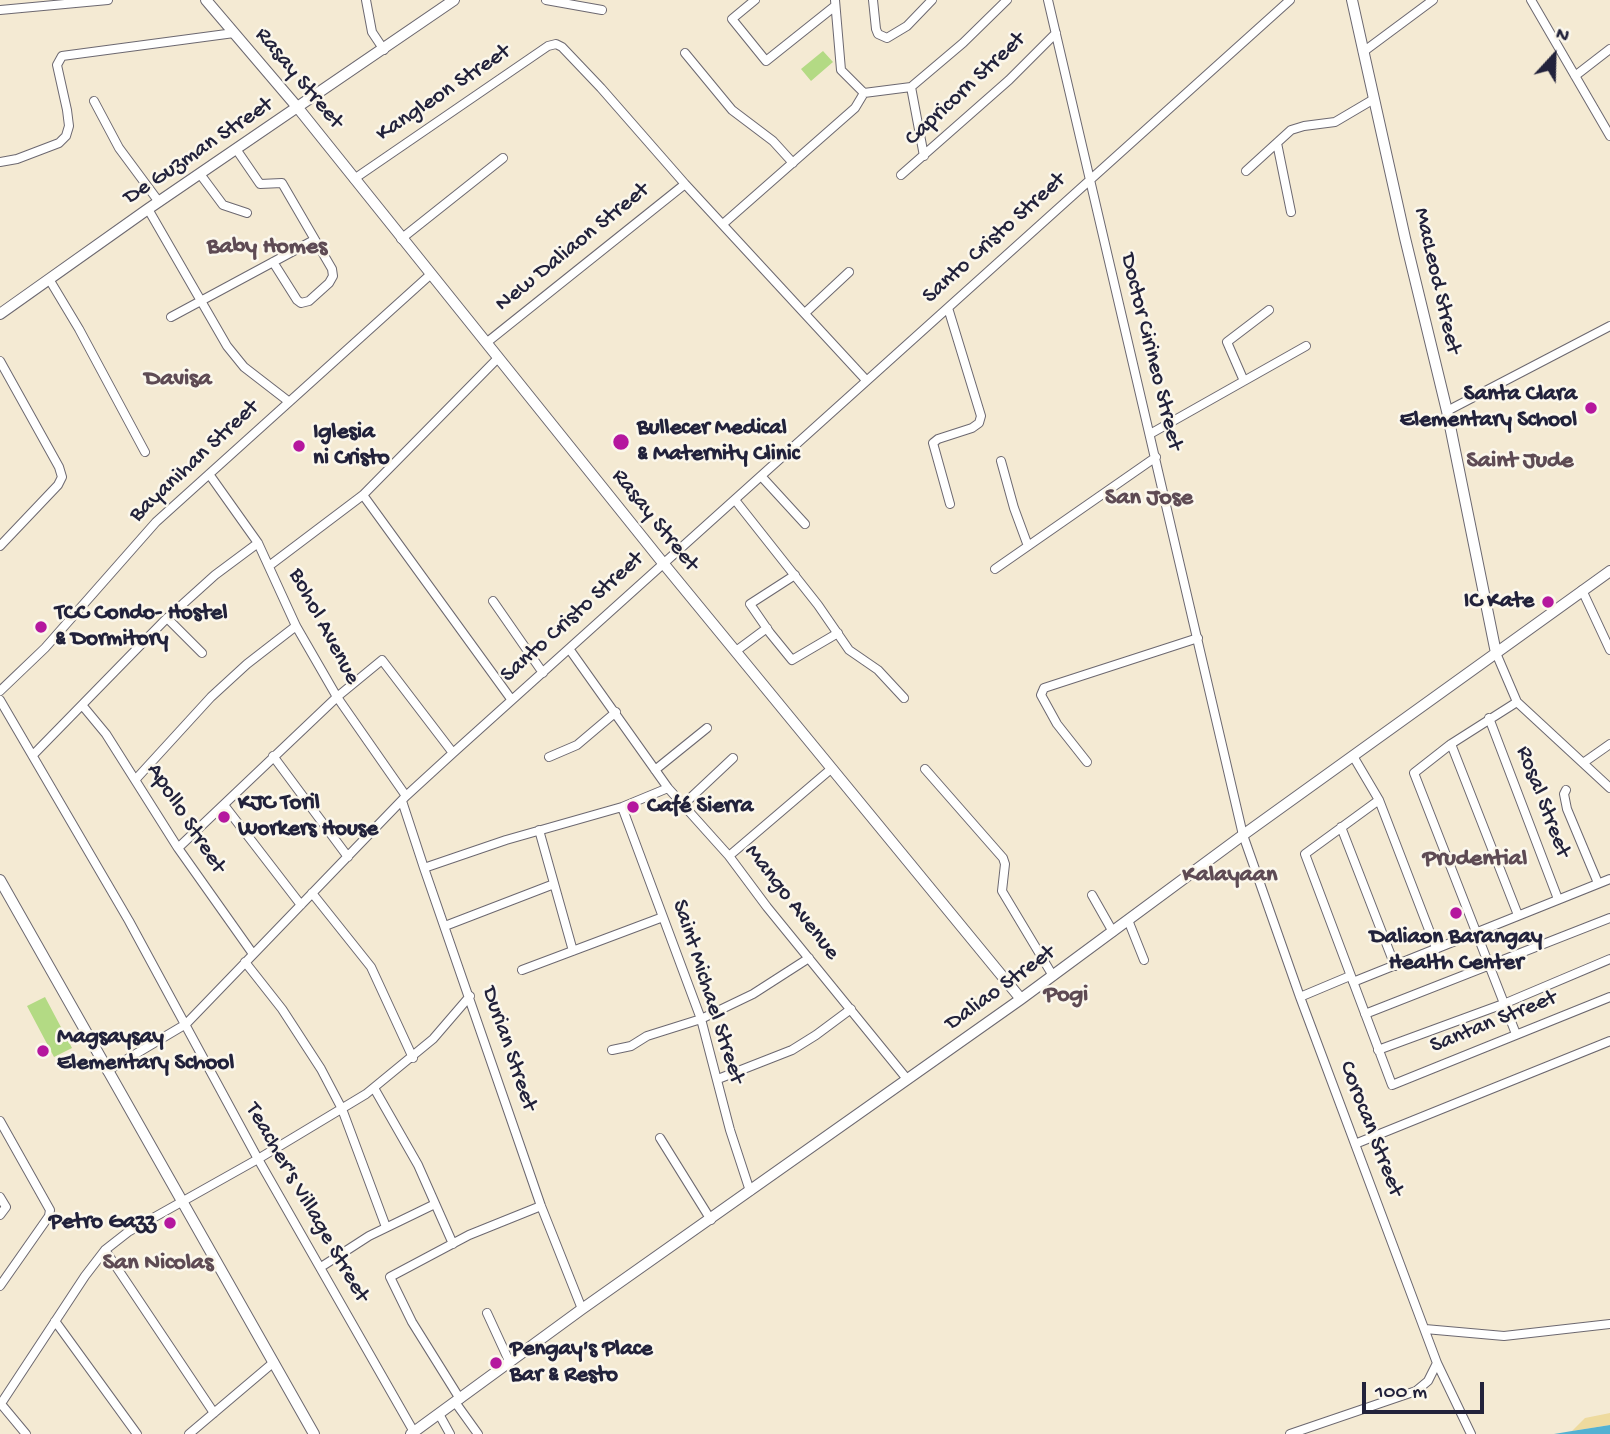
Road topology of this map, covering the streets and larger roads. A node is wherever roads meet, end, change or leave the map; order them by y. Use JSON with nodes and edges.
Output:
{"nodes":[{"id":1,"x":108,"y":0,"type":"edge"},
{"id":2,"x":206,"y":0,"type":"edge"},
{"id":3,"x":366,"y":0,"type":"edge"},
{"id":4,"x":454,"y":0,"type":"edge"},
{"id":5,"x":546,"y":0,"type":"edge"},
{"id":6,"x":755,"y":0,"type":"edge"},
{"id":7,"x":873,"y":0,"type":"edge"},
{"id":8,"x":932,"y":0,"type":"edge"},
{"id":9,"x":1007,"y":0,"type":"edge"},
{"id":10,"x":1048,"y":0,"type":"edge"},
{"id":11,"x":1290,"y":0,"type":"edge"},
{"id":12,"x":1352,"y":0,"type":"edge"},
{"id":13,"x":1433,"y":0,"type":"edge"},
{"id":14,"x":1531,"y":0,"type":"edge"},
{"id":15,"x":835,"y":3,"type":"edge"},
{"id":16,"x":0,"y":10,"type":"edge"},
{"id":17,"x":602,"y":10,"type":"dead end"},
{"id":18,"x":234,"y":33,"type":"junction"},
{"id":19,"x":1056,"y":33,"type":"junction"},
{"id":20,"x":1610,"y":49,"type":"edge"},
{"id":21,"x":384,"y":50,"type":"junction"},
{"id":22,"x":1363,"y":52,"type":"junction"},
{"id":23,"x":685,"y":53,"type":"dead end"},
{"id":24,"x":1575,"y":76,"type":"junction"},
{"id":25,"x":911,"y":87,"type":"junction"},
{"id":26,"x":864,"y":93,"type":"junction"},
{"id":27,"x":1374,"y":99,"type":"junction"},
{"id":28,"x":94,"y":101,"type":"dead end"},
{"id":29,"x":298,"y":108,"type":"junction"},
{"id":30,"x":1610,"y":136,"type":"edge"},
{"id":31,"x":1278,"y":143,"type":"junction"},
{"id":32,"x":236,"y":149,"type":"junction"},
{"id":33,"x":924,"y":156,"type":"junction"},
{"id":34,"x":503,"y":158,"type":"dead end"},
{"id":35,"x":0,"y":162,"type":"edge"},
{"id":36,"x":793,"y":163,"type":"junction"},
{"id":37,"x":1247,"y":171,"type":"dead end"},
{"id":38,"x":200,"y":174,"type":"junction"},
{"id":39,"x":901,"y":175,"type":"dead end"},
{"id":40,"x":354,"y":179,"type":"junction"},
{"id":41,"x":1089,"y":181,"type":"junction"},
{"id":42,"x":685,"y":184,"type":"junction"},
{"id":43,"x":159,"y":202,"type":"junction"},
{"id":44,"x":148,"y":209,"type":"junction"},
{"id":45,"x":1291,"y":212,"type":"dead end"},
{"id":46,"x":247,"y":213,"type":"dead end"},
{"id":47,"x":723,"y":224,"type":"junction"},
{"id":48,"x":401,"y":239,"type":"junction"},
{"id":49,"x":314,"y":240,"type":"junction"},
{"id":50,"x":273,"y":262,"type":"junction"},
{"id":51,"x":849,"y":272,"type":"dead end"},
{"id":52,"x":431,"y":274,"type":"junction"},
{"id":53,"x":49,"y":279,"type":"junction"},
{"id":54,"x":201,"y":300,"type":"junction"},
{"id":55,"x":948,"y":308,"type":"junction"},
{"id":56,"x":1269,"y":310,"type":"dead end"},
{"id":57,"x":805,"y":313,"type":"junction"},
{"id":58,"x":0,"y":314,"type":"edge"},
{"id":59,"x":171,"y":317,"type":"dead end"},
{"id":60,"x":1610,"y":326,"type":"edge"},
{"id":61,"x":486,"y":343,"type":"junction"},
{"id":62,"x":1306,"y":346,"type":"dead end"},
{"id":63,"x":498,"y":358,"type":"junction"},
{"id":64,"x":0,"y":360,"type":"edge"},
{"id":65,"x":866,"y":380,"type":"junction"},
{"id":66,"x":1244,"y":381,"type":"junction"},
{"id":67,"x":288,"y":401,"type":"junction"},
{"id":68,"x":1447,"y":411,"type":"junction"},
{"id":69,"x":1150,"y":434,"type":"junction"},
{"id":70,"x":145,"y":452,"type":"dead end"},
{"id":71,"x":1156,"y":457,"type":"junction"},
{"id":72,"x":1001,"y":461,"type":"dead end"},
{"id":73,"x":209,"y":474,"type":"junction"},
{"id":74,"x":761,"y":476,"type":"junction"},
{"id":75,"x":363,"y":495,"type":"junction"},
{"id":76,"x":735,"y":500,"type":"junction"},
{"id":77,"x":950,"y":504,"type":"dead end"},
{"id":78,"x":805,"y":524,"type":"dead end"},
{"id":79,"x":258,"y":543,"type":"junction"},
{"id":80,"x":0,"y":546,"type":"edge"},
{"id":81,"x":1028,"y":546,"type":"junction"},
{"id":82,"x":663,"y":563,"type":"junction"},
{"id":83,"x":269,"y":566,"type":"junction"},
{"id":84,"x":995,"y":569,"type":"dead end"},
{"id":85,"x":1610,"y":571,"type":"edge"},
{"id":86,"x":795,"y":575,"type":"junction"},
{"id":87,"x":1582,"y":590,"type":"junction"},
{"id":88,"x":493,"y":601,"type":"dead end"},
{"id":89,"x":167,"y":618,"type":"junction"},
{"id":90,"x":296,"y":625,"type":"junction"},
{"id":91,"x":767,"y":628,"type":"junction"},
{"id":92,"x":838,"y":633,"type":"junction"},
{"id":93,"x":1198,"y":638,"type":"junction"},
{"id":94,"x":570,"y":650,"type":"junction"},
{"id":95,"x":1610,"y":650,"type":"edge"},
{"id":96,"x":736,"y":651,"type":"junction"},
{"id":97,"x":202,"y":653,"type":"dead end"},
{"id":98,"x":1496,"y":653,"type":"junction"},
{"id":99,"x":543,"y":673,"type":"junction"},
{"id":100,"x":0,"y":691,"type":"edge"},
{"id":101,"x":337,"y":697,"type":"junction"},
{"id":102,"x":904,"y":698,"type":"dead end"},
{"id":103,"x":511,"y":699,"type":"junction"},
{"id":104,"x":0,"y":700,"type":"edge"},
{"id":105,"x":1517,"y":702,"type":"junction"},
{"id":106,"x":82,"y":705,"type":"junction"},
{"id":107,"x":615,"y":712,"type":"junction"},
{"id":108,"x":1489,"y":719,"type":"junction"},
{"id":109,"x":707,"y":728,"type":"dead end"},
{"id":110,"x":1451,"y":744,"type":"junction"},
{"id":111,"x":1610,"y":744,"type":"edge"},
{"id":112,"x":453,"y":753,"type":"junction"},
{"id":113,"x":33,"y":755,"type":"junction"},
{"id":114,"x":273,"y":756,"type":"junction"},
{"id":115,"x":1353,"y":756,"type":"junction"},
{"id":116,"x":549,"y":757,"type":"dead end"},
{"id":117,"x":733,"y":758,"type":"dead end"},
{"id":118,"x":1087,"y":762,"type":"dead end"},
{"id":119,"x":1583,"y":763,"type":"junction"},
{"id":120,"x":831,"y":769,"type":"junction"},
{"id":121,"x":925,"y":769,"type":"dead end"},
{"id":122,"x":655,"y":770,"type":"junction"},
{"id":123,"x":136,"y":779,"type":"junction"},
{"id":124,"x":668,"y":788,"type":"junction"},
{"id":125,"x":1610,"y":788,"type":"edge"},
{"id":126,"x":1566,"y":790,"type":"dead end"},
{"id":127,"x":404,"y":799,"type":"junction"},
{"id":128,"x":1379,"y":800,"type":"junction"},
{"id":129,"x":684,"y":804,"type":"junction"},
{"id":130,"x":225,"y":805,"type":"junction"},
{"id":131,"x":622,"y":807,"type":"junction"},
{"id":132,"x":1341,"y":827,"type":"junction"},
{"id":133,"x":539,"y":830,"type":"junction"},
{"id":134,"x":1243,"y":835,"type":"junction"},
{"id":135,"x":178,"y":848,"type":"junction"},
{"id":136,"x":729,"y":856,"type":"junction"},
{"id":137,"x":348,"y":857,"type":"junction"},
{"id":138,"x":424,"y":868,"type":"junction"},
{"id":139,"x":1610,"y":878,"type":"edge"},
{"id":140,"x":1598,"y":883,"type":"junction"},
{"id":141,"x":554,"y":884,"type":"junction"},
{"id":142,"x":1,"y":885,"type":"edge"},
{"id":143,"x":312,"y":893,"type":"junction"},
{"id":144,"x":1092,"y":895,"type":"dead end"},
{"id":145,"x":1558,"y":899,"type":"junction"},
{"id":146,"x":301,"y":905,"type":"junction"},
{"id":147,"x":1518,"y":915,"type":"junction"},
{"id":148,"x":663,"y":917,"type":"junction"},
{"id":149,"x":1610,"y":918,"type":"edge"},
{"id":150,"x":1128,"y":920,"type":"junction"},
{"id":151,"x":444,"y":926,"type":"junction"},
{"id":152,"x":1113,"y":932,"type":"junction"},
{"id":153,"x":1476,"y":932,"type":"junction"},
{"id":154,"x":1436,"y":948,"type":"junction"},
{"id":155,"x":573,"y":951,"type":"junction"},
{"id":156,"x":253,"y":954,"type":"junction"},
{"id":157,"x":809,"y":958,"type":"junction"},
{"id":158,"x":1610,"y":959,"type":"edge"},
{"id":159,"x":1144,"y":960,"type":"dead end"},
{"id":160,"x":245,"y":962,"type":"junction"},
{"id":161,"x":1490,"y":965,"type":"junction"},
{"id":162,"x":1395,"y":966,"type":"junction"},
{"id":163,"x":522,"y":970,"type":"dead end"},
{"id":164,"x":1053,"y":976,"type":"junction"},
{"id":165,"x":1351,"y":979,"type":"junction"},
{"id":166,"x":470,"y":996,"type":"junction"},
{"id":167,"x":1300,"y":997,"type":"junction"},
{"id":168,"x":1610,"y":998,"type":"edge"},
{"id":169,"x":1021,"y":999,"type":"junction"},
{"id":170,"x":1506,"y":1003,"type":"junction"},
{"id":171,"x":851,"y":1009,"type":"junction"},
{"id":172,"x":1365,"y":1014,"type":"junction"},
{"id":173,"x":701,"y":1019,"type":"junction"},
{"id":174,"x":186,"y":1024,"type":"junction"},
{"id":175,"x":1516,"y":1034,"type":"junction"},
{"id":176,"x":1610,"y":1041,"type":"edge"},
{"id":177,"x":611,"y":1050,"type":"dead end"},
{"id":178,"x":1378,"y":1050,"type":"junction"},
{"id":179,"x":413,"y":1058,"type":"junction"},
{"id":180,"x":107,"y":1071,"type":"junction"},
{"id":181,"x":718,"y":1079,"type":"junction"},
{"id":182,"x":907,"y":1079,"type":"junction"},
{"id":183,"x":374,"y":1088,"type":"junction"},
{"id":184,"x":342,"y":1109,"type":"junction"},
{"id":185,"x":2,"y":1126,"type":"edge"},
{"id":186,"x":660,"y":1138,"type":"dead end"},
{"id":187,"x":1355,"y":1144,"type":"junction"},
{"id":188,"x":258,"y":1159,"type":"junction"},
{"id":189,"x":750,"y":1191,"type":"junction"},
{"id":190,"x":0,"y":1197,"type":"edge"},
{"id":191,"x":180,"y":1202,"type":"junction"},
{"id":192,"x":435,"y":1204,"type":"junction"},
{"id":193,"x":541,"y":1206,"type":"junction"},
{"id":194,"x":0,"y":1215,"type":"edge"},
{"id":195,"x":711,"y":1220,"type":"junction"},
{"id":196,"x":386,"y":1227,"type":"junction"},
{"id":197,"x":453,"y":1244,"type":"junction"},
{"id":198,"x":105,"y":1250,"type":"junction"},
{"id":199,"x":321,"y":1267,"type":"junction"},
{"id":200,"x":0,"y":1286,"type":"edge"},
{"id":201,"x":582,"y":1309,"type":"junction"},
{"id":202,"x":488,"y":1312,"type":"dead end"},
{"id":203,"x":55,"y":1321,"type":"junction"},
{"id":204,"x":1610,"y":1324,"type":"edge"},
{"id":205,"x":1426,"y":1329,"type":"junction"},
{"id":206,"x":274,"y":1362,"type":"junction"},
{"id":207,"x":510,"y":1363,"type":"junction"},
{"id":208,"x":1437,"y":1363,"type":"junction"},
{"id":209,"x":458,"y":1401,"type":"junction"},
{"id":210,"x":1,"y":1404,"type":"edge"},
{"id":211,"x":214,"y":1413,"type":"junction"},
{"id":212,"x":439,"y":1414,"type":"junction"},
{"id":213,"x":412,"y":1433,"type":"edge"},
{"id":214,"x":26,"y":1434,"type":"edge"},
{"id":215,"x":137,"y":1434,"type":"edge"},
{"id":216,"x":189,"y":1434,"type":"edge"},
{"id":217,"x":314,"y":1434,"type":"edge"},
{"id":218,"x":450,"y":1434,"type":"edge"},
{"id":219,"x":478,"y":1434,"type":"edge"},
{"id":220,"x":1290,"y":1434,"type":"edge"},
{"id":221,"x":1471,"y":1434,"type":"edge"}],
"edges":[{"from":1,"to":16,"type":"street"},
{"from":2,"to":18,"type":"street","name":"Rasay Street"},
{"from":3,"to":21,"type":"street"},
{"from":4,"to":21,"type":"street","name":"De Guzman Street"},
{"from":5,"to":17,"type":"street"},
{"from":6,"to":15,"type":"street"},
{"from":7,"to":8,"type":"street"},
{"from":9,"to":25,"type":"street"},
{"from":10,"to":19,"type":"street","name":"Doctor Cirineo Street"},
{"from":11,"to":41,"type":"street","name":"Santo Cristo Street"},
{"from":12,"to":22,"type":"street","name":"MacLeod Street"},
{"from":13,"to":22,"type":"street"},
{"from":14,"to":24,"type":"street"},
{"from":15,"to":26,"type":"street"},
{"from":18,"to":29,"type":"street","name":"Rasay Street"},
{"from":18,"to":35,"type":"street"},
{"from":19,"to":33,"type":"street","name":"Capricorn Street"},
{"from":19,"to":41,"type":"street","name":"Doctor Cirineo Street"},
{"from":20,"to":24,"type":"street"},
{"from":21,"to":29,"type":"street","name":"De Guzman Street"},
{"from":22,"to":27,"type":"street","name":"MacLeod Street"},
{"from":23,"to":36,"type":"street"},
{"from":24,"to":30,"type":"street"},
{"from":25,"to":26,"type":"street"},
{"from":25,"to":33,"type":"street"},
{"from":26,"to":36,"type":"street"},
{"from":27,"to":31,"type":"street"},
{"from":27,"to":68,"type":"street","name":"MacLeod Street"},
{"from":28,"to":43,"type":"street"},
{"from":29,"to":32,"type":"street","name":"De Guzman Street"},
{"from":29,"to":40,"type":"street","name":"Rasay Street"},
{"from":31,"to":37,"type":"street"},
{"from":31,"to":45,"type":"street"},
{"from":32,"to":38,"type":"street","name":"De Guzman Street"},
{"from":32,"to":49,"type":"street"},
{"from":33,"to":39,"type":"street","name":"Capricorn Street"},
{"from":34,"to":48,"type":"street"},
{"from":36,"to":47,"type":"street"},
{"from":38,"to":43,"type":"street","name":"De Guzman Street"},
{"from":38,"to":46,"type":"street"},
{"from":40,"to":42,"type":"street","name":"Kangleon Street"},
{"from":40,"to":48,"type":"street","name":"Rasay Street"},
{"from":41,"to":55,"type":"street","name":"Santo Cristo Street"},
{"from":41,"to":69,"type":"street","name":"Doctor Cirineo Street"},
{"from":42,"to":47,"type":"street"},
{"from":42,"to":61,"type":"street","name":"New Daliaon Street"},
{"from":43,"to":44,"type":"street","name":"De Guzman Street"},
{"from":44,"to":53,"type":"street","name":"De Guzman Street"},
{"from":44,"to":54,"type":"street"},
{"from":47,"to":57,"type":"street"},
{"from":48,"to":52,"type":"street","name":"Rasay Street"},
{"from":49,"to":50,"type":"street"},
{"from":49,"to":50,"type":"street"},
{"from":50,"to":54,"type":"street"},
{"from":51,"to":57,"type":"street"},
{"from":52,"to":61,"type":"street","name":"Rasay Street"},
{"from":52,"to":67,"type":"street","name":"Bayanihan Street"},
{"from":53,"to":58,"type":"street","name":"De Guzman Street"},
{"from":53,"to":70,"type":"street"},
{"from":54,"to":59,"type":"street"},
{"from":54,"to":67,"type":"street"},
{"from":55,"to":65,"type":"street","name":"Santo Cristo Street"},
{"from":55,"to":77,"type":"street"},
{"from":56,"to":66,"type":"street"},
{"from":57,"to":65,"type":"street"},
{"from":60,"to":68,"type":"street"},
{"from":61,"to":63,"type":"street","name":"Rasay Street"},
{"from":62,"to":66,"type":"street"},
{"from":63,"to":75,"type":"street"},
{"from":63,"to":82,"type":"street","name":"Rasay Street"},
{"from":64,"to":80,"type":"street"},
{"from":65,"to":74,"type":"street","name":"Santo Cristo Street"},
{"from":66,"to":69,"type":"street"},
{"from":67,"to":73,"type":"street","name":"Bayanihan Street"},
{"from":68,"to":98,"type":"street","name":"MacLeod Street"},
{"from":69,"to":71,"type":"street","name":"Doctor Cirineo Street"},
{"from":71,"to":81,"type":"street"},
{"from":71,"to":93,"type":"street","name":"Doctor Cirineo Street"},
{"from":72,"to":81,"type":"street"},
{"from":73,"to":79,"type":"street","name":"Bohol Avenue"},
{"from":73,"to":100,"type":"street","name":"Bayanihan Street"},
{"from":74,"to":76,"type":"street","name":"Santo Cristo Street"},
{"from":74,"to":78,"type":"street"},
{"from":75,"to":83,"type":"street"},
{"from":75,"to":103,"type":"street"},
{"from":76,"to":82,"type":"street","name":"Santo Cristo Street"},
{"from":76,"to":86,"type":"street"},
{"from":79,"to":83,"type":"street","name":"Bohol Avenue"},
{"from":79,"to":89,"type":"street"},
{"from":81,"to":84,"type":"street"},
{"from":82,"to":94,"type":"street","name":"Santo Cristo Street"},
{"from":82,"to":96,"type":"street","name":"Rasay Street"},
{"from":83,"to":90,"type":"street","name":"Bohol Avenue"},
{"from":85,"to":87,"type":"street","name":"Daliao Street"},
{"from":86,"to":91,"type":"street"},
{"from":86,"to":92,"type":"street"},
{"from":87,"to":95,"type":"street"},
{"from":87,"to":98,"type":"street","name":"Daliao Street"},
{"from":88,"to":99,"type":"street"},
{"from":89,"to":97,"type":"street"},
{"from":89,"to":106,"type":"street"},
{"from":90,"to":101,"type":"street","name":"Bohol Avenue"},
{"from":90,"to":123,"type":"street"},
{"from":91,"to":92,"type":"street"},
{"from":91,"to":96,"type":"street"},
{"from":92,"to":102,"type":"street"},
{"from":93,"to":118,"type":"street"},
{"from":93,"to":134,"type":"street","name":"Doctor Cirineo Street"},
{"from":94,"to":99,"type":"street","name":"Santo Cristo Street"},
{"from":94,"to":107,"type":"street","name":"Mango Avenue"},
{"from":96,"to":120,"type":"street","name":"Rasay Street"},
{"from":98,"to":105,"type":"street"},
{"from":98,"to":115,"type":"street","name":"Daliao Street"},
{"from":99,"to":103,"type":"street","name":"Santo Cristo Street"},
{"from":101,"to":112,"type":"street"},
{"from":101,"to":114,"type":"street"},
{"from":101,"to":127,"type":"street","name":"Bohol Avenue"},
{"from":103,"to":112,"type":"street","name":"Santo Cristo Street"},
{"from":104,"to":113,"type":"street","name":"Teacher's Village Street"},
{"from":105,"to":108,"type":"street"},
{"from":105,"to":119,"type":"street"},
{"from":106,"to":113,"type":"street"},
{"from":106,"to":123,"type":"street","name":"Apollo Street"},
{"from":107,"to":116,"type":"street"},
{"from":107,"to":122,"type":"street","name":"Mango Avenue"},
{"from":108,"to":110,"type":"street"},
{"from":108,"to":145,"type":"street","name":"Rosal Street"},
{"from":109,"to":122,"type":"street"},
{"from":110,"to":147,"type":"street"},
{"from":110,"to":153,"type":"street"},
{"from":111,"to":119,"type":"street"},
{"from":112,"to":127,"type":"street","name":"Santo Cristo Street"},
{"from":113,"to":174,"type":"street","name":"Teacher's Village Street"},
{"from":114,"to":130,"type":"street"},
{"from":114,"to":137,"type":"street"},
{"from":115,"to":128,"type":"street"},
{"from":115,"to":134,"type":"street","name":"Daliao Street"},
{"from":117,"to":129,"type":"street"},
{"from":119,"to":125,"type":"street"},
{"from":120,"to":136,"type":"street"},
{"from":120,"to":169,"type":"street","name":"Rasay Street"},
{"from":121,"to":164,"type":"street"},
{"from":122,"to":124,"type":"street","name":"Mango Avenue"},
{"from":123,"to":135,"type":"street","name":"Apollo Street"},
{"from":124,"to":129,"type":"street","name":"Mango Avenue"},
{"from":124,"to":131,"type":"street"},
{"from":126,"to":140,"type":"street"},
{"from":127,"to":137,"type":"street","name":"Santo Cristo Street"},
{"from":127,"to":138,"type":"street","name":"Durian Street"},
{"from":128,"to":132,"type":"street"},
{"from":128,"to":154,"type":"street"},
{"from":129,"to":136,"type":"street","name":"Mango Avenue"},
{"from":130,"to":135,"type":"street"},
{"from":130,"to":146,"type":"street"},
{"from":131,"to":133,"type":"street"},
{"from":131,"to":148,"type":"street","name":"Saint Michael Street"},
{"from":132,"to":162,"type":"street"},
{"from":132,"to":165,"type":"street"},
{"from":133,"to":138,"type":"street"},
{"from":133,"to":141,"type":"street"},
{"from":134,"to":150,"type":"street","name":"Daliao Street"},
{"from":134,"to":167,"type":"street","name":"Corocan Street"},
{"from":135,"to":156,"type":"street","name":"Apollo Street"},
{"from":136,"to":157,"type":"street","name":"Mango Avenue"},
{"from":137,"to":143,"type":"street","name":"Santo Cristo Street"},
{"from":138,"to":151,"type":"street","name":"Durian Street"},
{"from":139,"to":140,"type":"street"},
{"from":140,"to":145,"type":"street"},
{"from":141,"to":151,"type":"street"},
{"from":141,"to":155,"type":"street"},
{"from":142,"to":180,"type":"street"},
{"from":143,"to":146,"type":"street","name":"Santo Cristo Street"},
{"from":143,"to":179,"type":"street"},
{"from":144,"to":152,"type":"street"},
{"from":145,"to":147,"type":"street"},
{"from":146,"to":156,"type":"street","name":"Santo Cristo Street"},
{"from":147,"to":153,"type":"street"},
{"from":148,"to":155,"type":"street"},
{"from":148,"to":173,"type":"street","name":"Saint Michael Street"},
{"from":149,"to":161,"type":"street"},
{"from":150,"to":152,"type":"street","name":"Daliao Street"},
{"from":150,"to":159,"type":"street"},
{"from":151,"to":166,"type":"street","name":"Durian Street"},
{"from":152,"to":164,"type":"street","name":"Daliao Street"},
{"from":153,"to":154,"type":"street"},
{"from":153,"to":161,"type":"street"},
{"from":154,"to":162,"type":"street"},
{"from":155,"to":163,"type":"street"},
{"from":156,"to":160,"type":"street","name":"Santo Cristo Street"},
{"from":157,"to":171,"type":"street","name":"Mango Avenue"},
{"from":157,"to":173,"type":"street"},
{"from":158,"to":170,"type":"street"},
{"from":160,"to":174,"type":"street","name":"Santo Cristo Street"},
{"from":160,"to":184,"type":"street"},
{"from":161,"to":170,"type":"street"},
{"from":161,"to":172,"type":"street"},
{"from":162,"to":165,"type":"street"},
{"from":164,"to":169,"type":"street","name":"Daliao Street"},
{"from":165,"to":167,"type":"street"},
{"from":165,"to":172,"type":"street"},
{"from":166,"to":179,"type":"street"},
{"from":166,"to":193,"type":"street","name":"Durian Street"},
{"from":167,"to":187,"type":"street","name":"Corocan Street"},
{"from":168,"to":175,"type":"street","name":"Santan Street"},
{"from":169,"to":182,"type":"street","name":"Daliao Street"},
{"from":170,"to":175,"type":"street"},
{"from":170,"to":178,"type":"street"},
{"from":171,"to":181,"type":"street"},
{"from":171,"to":182,"type":"street","name":"Mango Avenue"},
{"from":172,"to":178,"type":"street"},
{"from":173,"to":177,"type":"street"},
{"from":173,"to":181,"type":"street","name":"Saint Michael Street"},
{"from":174,"to":180,"type":"street","name":"Santo Cristo Street"},
{"from":174,"to":188,"type":"street","name":"Teacher's Village Street"},
{"from":175,"to":178,"type":"street","name":"Santan Street"},
{"from":176,"to":187,"type":"street"},
{"from":179,"to":183,"type":"street"},
{"from":180,"to":191,"type":"street"},
{"from":181,"to":189,"type":"street","name":"Saint Michael Street"},
{"from":182,"to":189,"type":"street","name":"Daliao Street"},
{"from":183,"to":184,"type":"street"},
{"from":183,"to":192,"type":"street"},
{"from":184,"to":188,"type":"street"},
{"from":184,"to":196,"type":"street"},
{"from":185,"to":200,"type":"street"},
{"from":186,"to":195,"type":"street"},
{"from":187,"to":205,"type":"street","name":"Corocan Street"},
{"from":188,"to":191,"type":"street"},
{"from":188,"to":199,"type":"street","name":"Teacher's Village Street"},
{"from":189,"to":195,"type":"street","name":"Daliao Street"},
{"from":190,"to":194,"type":"street"},
{"from":191,"to":198,"type":"street"},
{"from":191,"to":206,"type":"street"},
{"from":192,"to":196,"type":"street"},
{"from":192,"to":197,"type":"street"},
{"from":193,"to":197,"type":"street"},
{"from":193,"to":201,"type":"street","name":"Durian Street"},
{"from":195,"to":201,"type":"street","name":"Daliao Street"},
{"from":196,"to":199,"type":"street"},
{"from":197,"to":209,"type":"street"},
{"from":198,"to":203,"type":"street"},
{"from":198,"to":211,"type":"street"},
{"from":199,"to":213,"type":"street","name":"Teacher's Village Street"},
{"from":201,"to":207,"type":"street","name":"Daliao Street"},
{"from":202,"to":207,"type":"street"},
{"from":203,"to":210,"type":"street"},
{"from":203,"to":215,"type":"street"},
{"from":204,"to":205,"type":"street"},
{"from":205,"to":208,"type":"street","name":"Corocan Street"},
{"from":206,"to":211,"type":"street"},
{"from":206,"to":217,"type":"street"},
{"from":207,"to":209,"type":"street","name":"Daliao Street"},
{"from":208,"to":220,"type":"street"},
{"from":208,"to":221,"type":"street","name":"Corocan Street"},
{"from":209,"to":212,"type":"street","name":"Daliao Street"},
{"from":209,"to":219,"type":"street"},
{"from":210,"to":214,"type":"street"},
{"from":211,"to":216,"type":"street"},
{"from":212,"to":213,"type":"street","name":"Daliao Street"},
{"from":212,"to":218,"type":"street"}]}
